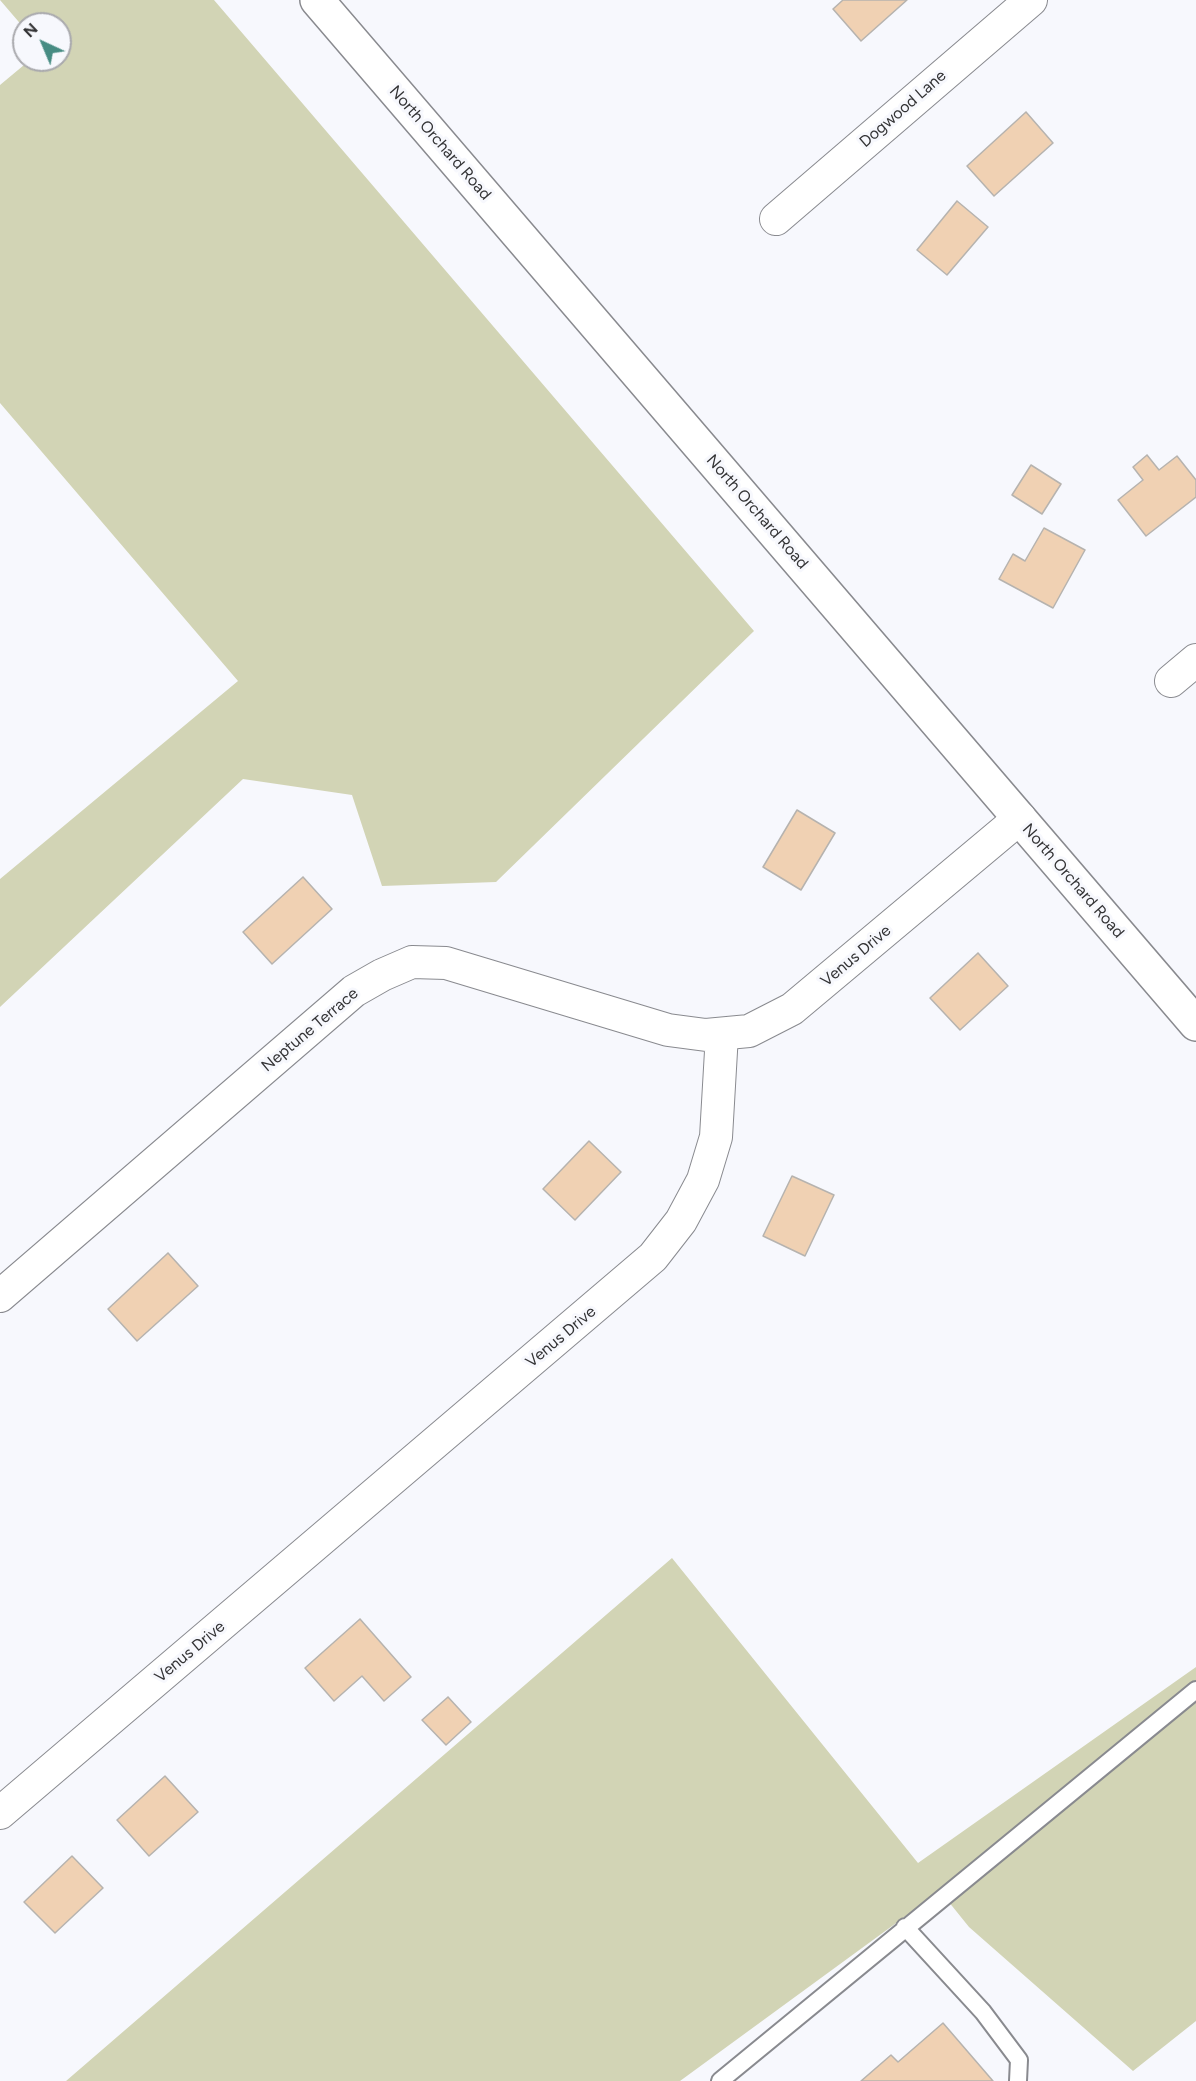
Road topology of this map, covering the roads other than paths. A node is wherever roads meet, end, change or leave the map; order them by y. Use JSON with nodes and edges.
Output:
{"nodes":[{"id":1,"x":317,"y":0,"type":"edge"},
{"id":2,"x":1031,"y":0,"type":"edge"},
{"id":3,"x":776,"y":219,"type":"dead end"},
{"id":4,"x":1196,"y":660,"type":"edge"},
{"id":5,"x":1171,"y":681,"type":"dead end"},
{"id":6,"x":1020,"y":818,"type":"junction"},
{"id":7,"x":1196,"y":1024,"type":"edge"},
{"id":8,"x":722,"y":1034,"type":"junction"},
{"id":9,"x":0,"y":1296,"type":"edge"},
{"id":10,"x":1196,"y":1690,"type":"edge"},
{"id":11,"x":0,"y":1814,"type":"edge"},
{"id":12,"x":905,"y":1927,"type":"junction"},
{"id":13,"x":720,"y":2081,"type":"edge"},
{"id":14,"x":1018,"y":2081,"type":"edge"}],
"edges":[{"from":1,"to":6,"type":"street","name":"North Orchard Road"},
{"from":2,"to":3,"type":"street","name":"Dogwood Lane"},
{"from":4,"to":5,"type":"street"},
{"from":6,"to":7,"type":"street","name":"North Orchard Road"},
{"from":6,"to":8,"type":"street","name":"Venus Drive"},
{"from":8,"to":9,"type":"street","name":"Neptune Terrace"},
{"from":8,"to":11,"type":"street","name":"Venus Drive"},
{"from":10,"to":12,"type":"lane"},
{"from":12,"to":13,"type":"lane"},
{"from":12,"to":14,"type":"lane"}]}
